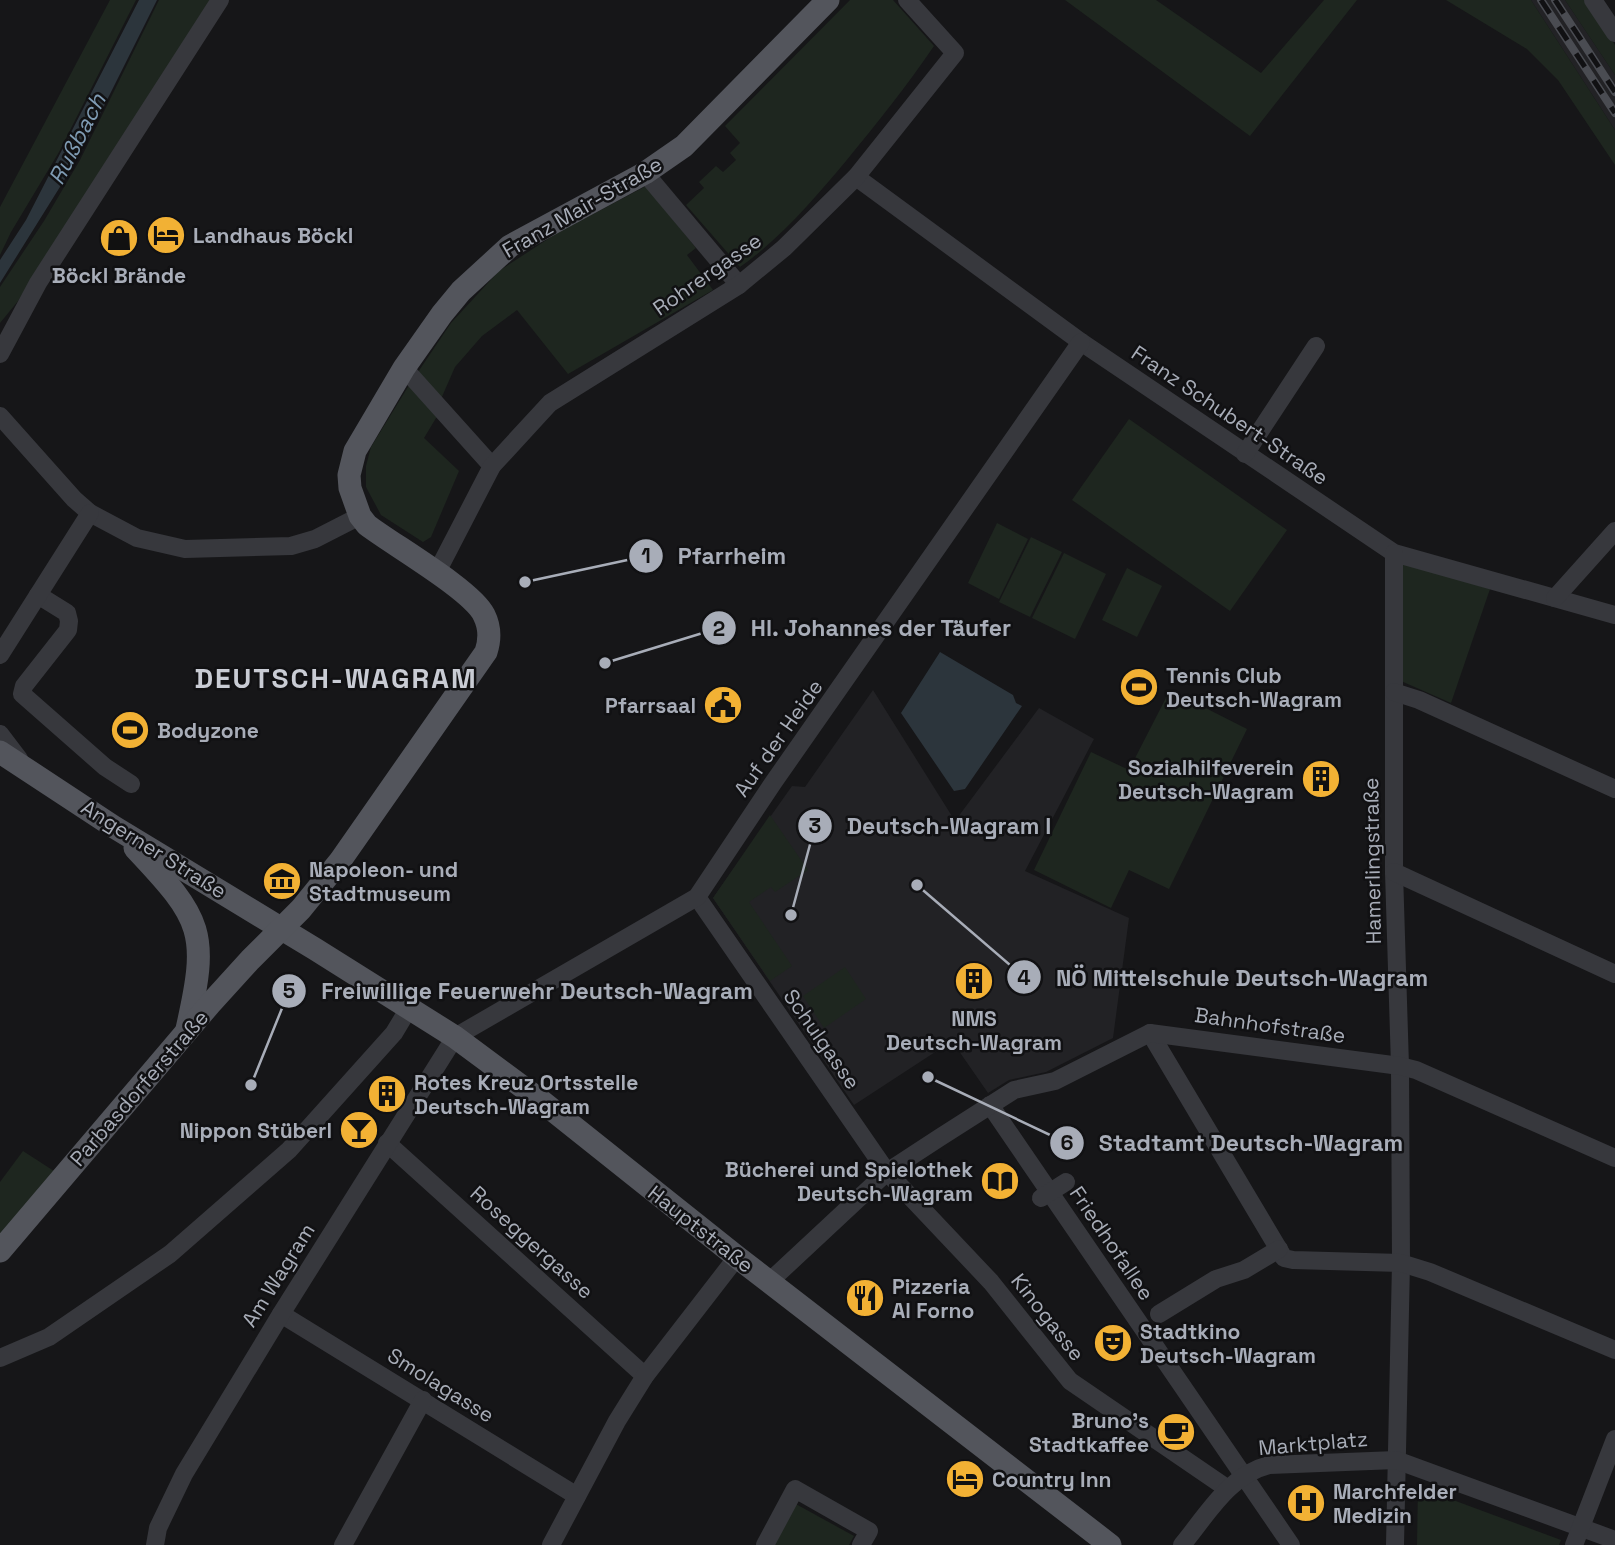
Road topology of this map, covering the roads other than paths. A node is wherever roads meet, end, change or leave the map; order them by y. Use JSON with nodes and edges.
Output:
{"nodes":[{"id":1,"x":220,"y":0,"type":"edge"},
{"id":2,"x":828,"y":0,"type":"edge"},
{"id":3,"x":907,"y":0,"type":"edge"},
{"id":4,"x":1593,"y":0,"type":"edge"},
{"id":5,"x":1615,"y":33,"type":"edge"},
{"id":6,"x":645,"y":173,"type":"junction"},
{"id":7,"x":856,"y":177,"type":"junction"},
{"id":8,"x":739,"y":285,"type":"junction"},
{"id":9,"x":1081,"y":342,"type":"junction"},
{"id":10,"x":1316,"y":346,"type":"dead end"},
{"id":11,"x":0,"y":354,"type":"edge"},
{"id":12,"x":404,"y":368,"type":"junction"},
{"id":13,"x":0,"y":416,"type":"edge"},
{"id":14,"x":1245,"y":454,"type":"junction"},
{"id":15,"x":492,"y":466,"type":"junction"},
{"id":16,"x":90,"y":513,"type":"junction"},
{"id":17,"x":360,"y":516,"type":"junction"},
{"id":18,"x":1615,"y":531,"type":"edge"},
{"id":19,"x":1394,"y":553,"type":"junction"},
{"id":20,"x":436,"y":573,"type":"junction"},
{"id":21,"x":38,"y":594,"type":"junction"},
{"id":22,"x":1555,"y":598,"type":"junction"},
{"id":23,"x":1615,"y":615,"type":"edge"},
{"id":24,"x":0,"y":655,"type":"edge"},
{"id":25,"x":1394,"y":692,"type":"junction"},
{"id":26,"x":0,"y":734,"type":"edge"},
{"id":27,"x":0,"y":752,"type":"edge"},
{"id":28,"x":28,"y":769,"type":"junction"},
{"id":29,"x":131,"y":783,"type":"dead end"},
{"id":30,"x":1615,"y":789,"type":"edge"},
{"id":31,"x":114,"y":827,"type":"junction"},
{"id":32,"x":1394,"y":872,"type":"junction"},
{"id":33,"x":697,"y":897,"type":"junction"},
{"id":34,"x":281,"y":928,"type":"junction"},
{"id":35,"x":1615,"y":974,"type":"edge"},
{"id":36,"x":410,"y":1007,"type":"junction"},
{"id":37,"x":186,"y":1032,"type":"junction"},
{"id":38,"x":1150,"y":1033,"type":"junction"},
{"id":39,"x":455,"y":1037,"type":"junction"},
{"id":40,"x":1400,"y":1066,"type":"junction"},
{"id":41,"x":990,"y":1105,"type":"junction"},
{"id":42,"x":387,"y":1143,"type":"junction"},
{"id":43,"x":998,"y":1145,"type":"dead end"},
{"id":44,"x":1615,"y":1158,"type":"edge"},
{"id":45,"x":887,"y":1172,"type":"junction"},
{"id":46,"x":1066,"y":1182,"type":"dead end"},
{"id":47,"x":1050,"y":1192,"type":"junction"},
{"id":48,"x":0,"y":1251,"type":"edge"},
{"id":49,"x":1282,"y":1254,"type":"junction"},
{"id":50,"x":737,"y":1258,"type":"junction"},
{"id":51,"x":1401,"y":1264,"type":"junction"},
{"id":52,"x":769,"y":1282,"type":"junction"},
{"id":53,"x":281,"y":1314,"type":"junction"},
{"id":54,"x":1159,"y":1314,"type":"dead end"},
{"id":55,"x":1615,"y":1350,"type":"edge"},
{"id":56,"x":0,"y":1358,"type":"edge"},
{"id":57,"x":645,"y":1376,"type":"junction"},
{"id":58,"x":423,"y":1400,"type":"junction"},
{"id":59,"x":1615,"y":1439,"type":"edge"},
{"id":60,"x":1396,"y":1460,"type":"junction"},
{"id":61,"x":1243,"y":1476,"type":"junction"},
{"id":62,"x":1228,"y":1489,"type":"junction"},
{"id":63,"x":577,"y":1496,"type":"junction"},
{"id":64,"x":1581,"y":1527,"type":"junction"},
{"id":65,"x":1615,"y":1540,"type":"edge"},
{"id":66,"x":155,"y":1545,"type":"edge"},
{"id":67,"x":343,"y":1545,"type":"edge"},
{"id":68,"x":551,"y":1545,"type":"edge"},
{"id":69,"x":765,"y":1545,"type":"edge"},
{"id":70,"x":861,"y":1545,"type":"edge"},
{"id":71,"x":1110,"y":1545,"type":"edge"},
{"id":72,"x":1182,"y":1545,"type":"edge"},
{"id":73,"x":1290,"y":1545,"type":"edge"},
{"id":74,"x":1395,"y":1545,"type":"edge"},
{"id":75,"x":1574,"y":1545,"type":"edge"}],
"edges":[{"from":1,"to":11,"type":"street"},
{"from":2,"to":6,"type":"main road","name":"Franz Mair-Straße"},
{"from":3,"to":7,"type":"street","name":"Rohrergasse"},
{"from":4,"to":5,"type":"street"},
{"from":6,"to":8,"type":"street"},
{"from":6,"to":12,"type":"main road","name":"Franz Mair-Straße"},
{"from":7,"to":8,"type":"street","name":"Rohrergasse"},
{"from":7,"to":9,"type":"street","name":"Franz Schubert-Straße"},
{"from":8,"to":15,"type":"street","name":"Rohrergasse"},
{"from":9,"to":14,"type":"street","name":"Franz Schubert-Straße"},
{"from":9,"to":33,"type":"street","name":"Auf der Heide"},
{"from":10,"to":14,"type":"street"},
{"from":12,"to":15,"type":"street"},
{"from":12,"to":17,"type":"main road","name":"Franz Mair-Straße"},
{"from":13,"to":16,"type":"street"},
{"from":14,"to":19,"type":"street","name":"Franz Schubert-Straße"},
{"from":15,"to":20,"type":"street","name":"Rohrergasse"},
{"from":16,"to":17,"type":"street"},
{"from":16,"to":21,"type":"street"},
{"from":17,"to":20,"type":"main road","name":"Parbasdorferstraße"},
{"from":18,"to":22,"type":"street"},
{"from":19,"to":22,"type":"street","name":"Franz Schubert-Straße"},
{"from":19,"to":25,"type":"street","name":"Hamerlingstraße"},
{"from":20,"to":34,"type":"main road","name":"Parbasdorferstraße"},
{"from":21,"to":24,"type":"street"},
{"from":21,"to":29,"type":"street"},
{"from":22,"to":23,"type":"street","name":"Franz Schubert-Straße"},
{"from":25,"to":30,"type":"street"},
{"from":25,"to":32,"type":"street","name":"Hamerlingstraße"},
{"from":26,"to":28,"type":"street"},
{"from":27,"to":28,"type":"main road","name":"Angerner Straße"},
{"from":28,"to":31,"type":"main road","name":"Angerner Straße"},
{"from":31,"to":34,"type":"main road","name":"Angerner Straße"},
{"from":31,"to":37,"type":"main road"},
{"from":32,"to":35,"type":"street"},
{"from":32,"to":40,"type":"street","name":"Hamerlingstraße"},
{"from":33,"to":39,"type":"street","name":"Auf der Heide"},
{"from":33,"to":45,"type":"street","name":"Schulgasse"},
{"from":34,"to":36,"type":"main road","name":"Hauptstraße"},
{"from":34,"to":37,"type":"main road","name":"Parbasdorferstraße"},
{"from":36,"to":39,"type":"main road","name":"Hauptstraße"},
{"from":36,"to":56,"type":"street"},
{"from":37,"to":48,"type":"main road","name":"Parbasdorferstraße"},
{"from":38,"to":40,"type":"street","name":"Bahnhofstraße"},
{"from":38,"to":41,"type":"street"},
{"from":38,"to":49,"type":"street"},
{"from":39,"to":42,"type":"street","name":"Am Wagram"},
{"from":39,"to":50,"type":"main road","name":"Hauptstraße"},
{"from":40,"to":44,"type":"street","name":"Bahnhofstraße"},
{"from":40,"to":51,"type":"street","name":"Hamerlingstraße"},
{"from":41,"to":45,"type":"street"},
{"from":41,"to":47,"type":"street","name":"Friedhofallee"},
{"from":42,"to":53,"type":"street","name":"Am Wagram"},
{"from":42,"to":57,"type":"street","name":"Roseggergasse"},
{"from":43,"to":47,"type":"street"},
{"from":45,"to":52,"type":"street"},
{"from":45,"to":62,"type":"street","name":"Kinogasse"},
{"from":46,"to":47,"type":"street"},
{"from":47,"to":61,"type":"street","name":"Friedhofallee"},
{"from":49,"to":51,"type":"street"},
{"from":49,"to":54,"type":"street"},
{"from":50,"to":52,"type":"main road","name":"Hauptstraße"},
{"from":50,"to":57,"type":"street"},
{"from":51,"to":55,"type":"street"},
{"from":51,"to":60,"type":"street","name":"Hamerlingstraße"},
{"from":52,"to":71,"type":"main road","name":"Hauptstraße"},
{"from":53,"to":58,"type":"street","name":"Smolagasse"},
{"from":53,"to":66,"type":"street","name":"Am Wagram"},
{"from":57,"to":63,"type":"street"},
{"from":58,"to":63,"type":"street","name":"Smolagasse"},
{"from":58,"to":67,"type":"street"},
{"from":59,"to":64,"type":"street"},
{"from":60,"to":61,"type":"street","name":"Marktplatz"},
{"from":60,"to":64,"type":"street"},
{"from":60,"to":74,"type":"street","name":"Hamerlingstraße"},
{"from":61,"to":62,"type":"street","name":"Marktplatz"},
{"from":61,"to":73,"type":"street","name":"Friedhofallee"},
{"from":62,"to":72,"type":"street","name":"Marktplatz"},
{"from":63,"to":68,"type":"street"},
{"from":64,"to":65,"type":"street"},
{"from":64,"to":75,"type":"street"},
{"from":69,"to":70,"type":"street"}]}
